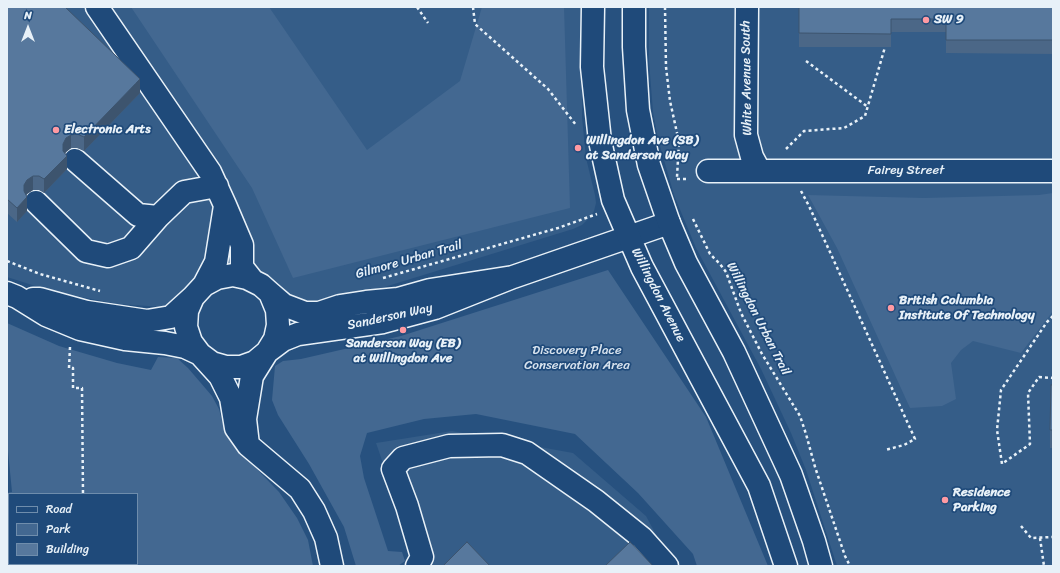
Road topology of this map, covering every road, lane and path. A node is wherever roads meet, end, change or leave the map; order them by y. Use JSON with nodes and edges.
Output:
{"nodes":[{"id":1,"x":97,"y":7,"type":"edge"},
{"id":2,"x":417,"y":7,"type":"edge"},
{"id":3,"x":473,"y":7,"type":"edge"},
{"id":4,"x":593,"y":7,"type":"edge"},
{"id":5,"x":634,"y":7,"type":"edge"},
{"id":6,"x":665,"y":7,"type":"edge"},
{"id":7,"x":746,"y":7,"type":"edge"},
{"id":8,"x":428,"y":23,"type":"dead end"},
{"id":9,"x":885,"y":47,"type":"edge"},
{"id":10,"x":806,"y":62,"type":"dead end"},
{"id":11,"x":868,"y":107,"type":"junction"},
{"id":12,"x":577,"y":127,"type":"dead end"},
{"id":13,"x":782,"y":154,"type":"dead end"},
{"id":14,"x":75,"y":160,"type":"dead end"},
{"id":15,"x":759,"y":170,"type":"junction"},
{"id":16,"x":708,"y":171,"type":"dead end"},
{"id":17,"x":1053,"y":171,"type":"edge"},
{"id":18,"x":678,"y":186,"type":"dead end"},
{"id":19,"x":800,"y":189,"type":"dead end"},
{"id":20,"x":221,"y":195,"type":"junction"},
{"id":21,"x":36,"y":202,"type":"dead end"},
{"id":22,"x":592,"y":215,"type":"dead end"},
{"id":23,"x":691,"y":216,"type":"dead end"},
{"id":24,"x":158,"y":217,"type":"junction"},
{"id":25,"x":669,"y":223,"type":"junction"},
{"id":26,"x":628,"y":237,"type":"junction"},
{"id":27,"x":7,"y":261,"type":"edge"},
{"id":28,"x":513,"y":277,"type":"junction"},
{"id":29,"x":379,"y":279,"type":"dead end"},
{"id":30,"x":262,"y":287,"type":"junction"},
{"id":31,"x":198,"y":291,"type":"junction"},
{"id":32,"x":105,"y":292,"type":"dead end"},
{"id":33,"x":12,"y":295,"type":"edge"},
{"id":34,"x":1053,"y":316,"type":"edge"},
{"id":35,"x":71,"y":343,"type":"dead end"},
{"id":36,"x":267,"y":352,"type":"junction"},
{"id":37,"x":200,"y":354,"type":"junction"},
{"id":38,"x":1053,"y":378,"type":"edge"},
{"id":39,"x":248,"y":445,"type":"junction"},
{"id":40,"x":885,"y":450,"type":"dead end"},
{"id":41,"x":83,"y":493,"type":"edge"},
{"id":42,"x":1021,"y":526,"type":"dead end"},
{"id":43,"x":1053,"y":537,"type":"edge"},
{"id":44,"x":1040,"y":538,"type":"junction"},
{"id":45,"x":332,"y":566,"type":"edge"},
{"id":46,"x":417,"y":566,"type":"edge"},
{"id":47,"x":667,"y":566,"type":"edge"},
{"id":48,"x":786,"y":566,"type":"edge"},
{"id":49,"x":821,"y":566,"type":"edge"},
{"id":50,"x":850,"y":566,"type":"edge"},
{"id":51,"x":1044,"y":566,"type":"edge"}],
"edges":[{"from":1,"to":20,"type":"street"},
{"from":2,"to":8,"type":"path"},
{"from":3,"to":12,"type":"path"},
{"from":4,"to":26,"type":"street","name":"Willingdon Avenue"},
{"from":5,"to":25,"type":"street"},
{"from":6,"to":18,"type":"path"},
{"from":7,"to":15,"type":"street","name":"White Avenue South"},
{"from":9,"to":11,"type":"path"},
{"from":10,"to":11,"type":"path"},
{"from":11,"to":13,"type":"path"},
{"from":14,"to":24,"type":"street"},
{"from":15,"to":16,"type":"street","name":"Fairey Street"},
{"from":15,"to":17,"type":"street","name":"Fairey Street"},
{"from":19,"to":40,"type":"path"},
{"from":20,"to":24,"type":"street"},
{"from":20,"to":30,"type":"street"},
{"from":20,"to":31,"type":"street"},
{"from":21,"to":24,"type":"street"},
{"from":22,"to":29,"type":"path","name":"Gilmore Urban Trail"},
{"from":23,"to":50,"type":"path","name":"Willingdon Urban Trail"},
{"from":25,"to":26,"type":"street","name":"Sanderson Way"},
{"from":25,"to":49,"type":"street"},
{"from":26,"to":28,"type":"street","name":"Sanderson Way"},
{"from":26,"to":48,"type":"street","name":"Willingdon Avenue"},
{"from":27,"to":32,"type":"path"},
{"from":28,"to":30,"type":"street","name":"Sanderson Way"},
{"from":28,"to":36,"type":"street","name":"Sanderson Way"},
{"from":30,"to":31,"type":"street"},
{"from":30,"to":36,"type":"street"},
{"from":31,"to":33,"type":"street"},
{"from":31,"to":37,"type":"street"},
{"from":33,"to":37,"type":"street"},
{"from":34,"to":38,"type":"path"},
{"from":35,"to":41,"type":"path"},
{"from":36,"to":37,"type":"street"},
{"from":36,"to":39,"type":"street"},
{"from":37,"to":39,"type":"street"},
{"from":39,"to":45,"type":"street"},
{"from":42,"to":44,"type":"path"},
{"from":43,"to":44,"type":"path"},
{"from":44,"to":51,"type":"path"},
{"from":46,"to":47,"type":"street"}]}
